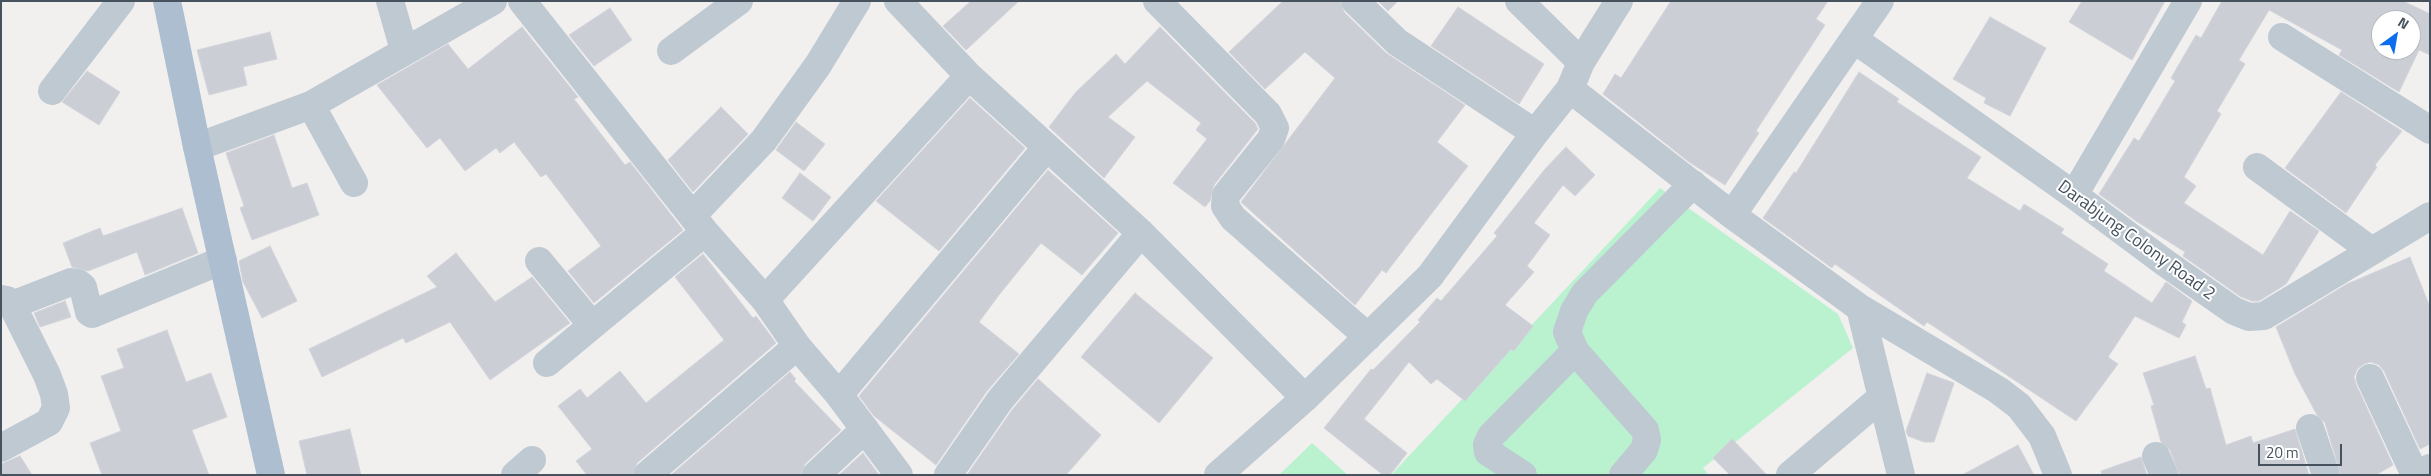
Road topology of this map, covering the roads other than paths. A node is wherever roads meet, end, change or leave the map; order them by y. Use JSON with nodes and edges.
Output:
{"nodes":[{"id":1,"x":122,"y":1,"type":"edge"},
{"id":2,"x":167,"y":1,"type":"edge"},
{"id":3,"x":390,"y":1,"type":"edge"},
{"id":4,"x":493,"y":1,"type":"edge"},
{"id":5,"x":522,"y":1,"type":"edge"},
{"id":6,"x":739,"y":1,"type":"edge"},
{"id":7,"x":857,"y":1,"type":"edge"},
{"id":8,"x":898,"y":1,"type":"edge"},
{"id":9,"x":1157,"y":1,"type":"edge"},
{"id":10,"x":1355,"y":1,"type":"edge"},
{"id":11,"x":1519,"y":1,"type":"edge"},
{"id":12,"x":1619,"y":1,"type":"edge"},
{"id":13,"x":1880,"y":1,"type":"edge"},
{"id":14,"x":2188,"y":1,"type":"edge"},
{"id":15,"x":2282,"y":38,"type":"dead end"},
{"id":16,"x":1855,"y":40,"type":"junction"},
{"id":17,"x":404,"y":50,"type":"junction"},
{"id":18,"x":671,"y":51,"type":"dead end"},
{"id":19,"x":1581,"y":62,"type":"junction"},
{"id":20,"x":969,"y":76,"type":"junction"},
{"id":21,"x":1570,"y":89,"type":"junction"},
{"id":22,"x":52,"y":92,"type":"dead end"},
{"id":23,"x":311,"y":105,"type":"junction"},
{"id":24,"x":2430,"y":130,"type":"edge"},
{"id":25,"x":1535,"y":133,"type":"junction"},
{"id":26,"x":197,"y":147,"type":"junction"},
{"id":27,"x":1046,"y":148,"type":"junction"},
{"id":28,"x":2257,"y":167,"type":"dead end"},
{"id":29,"x":354,"y":183,"type":"dead end"},
{"id":30,"x":1693,"y":184,"type":"junction"},
{"id":31,"x":2074,"y":196,"type":"junction"},
{"id":32,"x":1732,"y":214,"type":"junction"},
{"id":33,"x":2430,"y":216,"type":"edge"},
{"id":34,"x":699,"y":224,"type":"junction"},
{"id":35,"x":1141,"y":234,"type":"junction"},
{"id":36,"x":2372,"y":251,"type":"junction"},
{"id":37,"x":223,"y":260,"type":"junction"},
{"id":38,"x":539,"y":261,"type":"dead end"},
{"id":39,"x":765,"y":300,"type":"junction"},
{"id":40,"x":7,"y":302,"type":"edge"},
{"id":41,"x":1860,"y":308,"type":"junction"},
{"id":42,"x":592,"y":325,"type":"junction"},
{"id":43,"x":1368,"y":337,"type":"junction"},
{"id":44,"x":797,"y":346,"type":"junction"},
{"id":45,"x":1575,"y":351,"type":"junction"},
{"id":46,"x":547,"y":363,"type":"dead end"},
{"id":47,"x":2370,"y":378,"type":"dead end"},
{"id":48,"x":839,"y":395,"type":"junction"},
{"id":49,"x":1882,"y":397,"type":"junction"},
{"id":50,"x":1305,"y":398,"type":"junction"},
{"id":51,"x":2310,"y":428,"type":"dead end"},
{"id":52,"x":866,"y":429,"type":"junction"},
{"id":53,"x":1,"y":448,"type":"edge"},
{"id":54,"x":2430,"y":468,"type":"edge"},
{"id":55,"x":271,"y":475,"type":"edge"},
{"id":56,"x":647,"y":475,"type":"edge"},
{"id":57,"x":816,"y":475,"type":"edge"},
{"id":58,"x":899,"y":475,"type":"edge"},
{"id":59,"x":948,"y":475,"type":"edge"},
{"id":60,"x":1218,"y":475,"type":"edge"},
{"id":61,"x":1523,"y":475,"type":"edge"},
{"id":62,"x":1624,"y":475,"type":"edge"},
{"id":63,"x":1790,"y":475,"type":"edge"},
{"id":64,"x":1901,"y":475,"type":"edge"},
{"id":65,"x":2058,"y":475,"type":"edge"},
{"id":66,"x":2326,"y":475,"type":"edge"}],
"edges":[{"from":1,"to":22,"type":"street"},
{"from":2,"to":26,"type":"main road"},
{"from":3,"to":17,"type":"street"},
{"from":4,"to":17,"type":"street"},
{"from":5,"to":34,"type":"street"},
{"from":6,"to":18,"type":"street"},
{"from":7,"to":34,"type":"street"},
{"from":8,"to":20,"type":"street"},
{"from":9,"to":43,"type":"street"},
{"from":10,"to":25,"type":"street"},
{"from":11,"to":19,"type":"street"},
{"from":12,"to":19,"type":"street"},
{"from":13,"to":16,"type":"street"},
{"from":14,"to":31,"type":"street"},
{"from":15,"to":24,"type":"street"},
{"from":16,"to":31,"type":"street","name":"Darabjung Colony Road 2"},
{"from":16,"to":32,"type":"street"},
{"from":17,"to":23,"type":"street"},
{"from":19,"to":21,"type":"street"},
{"from":20,"to":27,"type":"street"},
{"from":20,"to":39,"type":"street"},
{"from":21,"to":25,"type":"street"},
{"from":21,"to":30,"type":"street"},
{"from":23,"to":26,"type":"street"},
{"from":23,"to":29,"type":"street"},
{"from":25,"to":43,"type":"street"},
{"from":26,"to":37,"type":"main road"},
{"from":27,"to":35,"type":"street"},
{"from":27,"to":48,"type":"street"},
{"from":28,"to":36,"type":"street"},
{"from":30,"to":32,"type":"street"},
{"from":30,"to":45,"type":"street"},
{"from":31,"to":36,"type":"street","name":"Darabjung Colony Road 2"},
{"from":32,"to":41,"type":"street"},
{"from":33,"to":36,"type":"street","name":"Darabjung Colony Road 2"},
{"from":34,"to":39,"type":"street"},
{"from":34,"to":42,"type":"street"},
{"from":35,"to":50,"type":"street"},
{"from":35,"to":59,"type":"street"},
{"from":37,"to":40,"type":"street"},
{"from":37,"to":55,"type":"main road"},
{"from":38,"to":42,"type":"street"},
{"from":39,"to":44,"type":"street"},
{"from":40,"to":53,"type":"street"},
{"from":41,"to":49,"type":"street"},
{"from":41,"to":65,"type":"street"},
{"from":42,"to":46,"type":"street"},
{"from":43,"to":50,"type":"street"},
{"from":44,"to":48,"type":"street"},
{"from":44,"to":56,"type":"street"},
{"from":45,"to":61,"type":"street"},
{"from":45,"to":62,"type":"street"},
{"from":47,"to":54,"type":"street"},
{"from":48,"to":52,"type":"street"},
{"from":49,"to":63,"type":"street"},
{"from":49,"to":64,"type":"street"},
{"from":50,"to":60,"type":"street"},
{"from":51,"to":66,"type":"street"},
{"from":52,"to":57,"type":"street"},
{"from":52,"to":58,"type":"street"}]}
